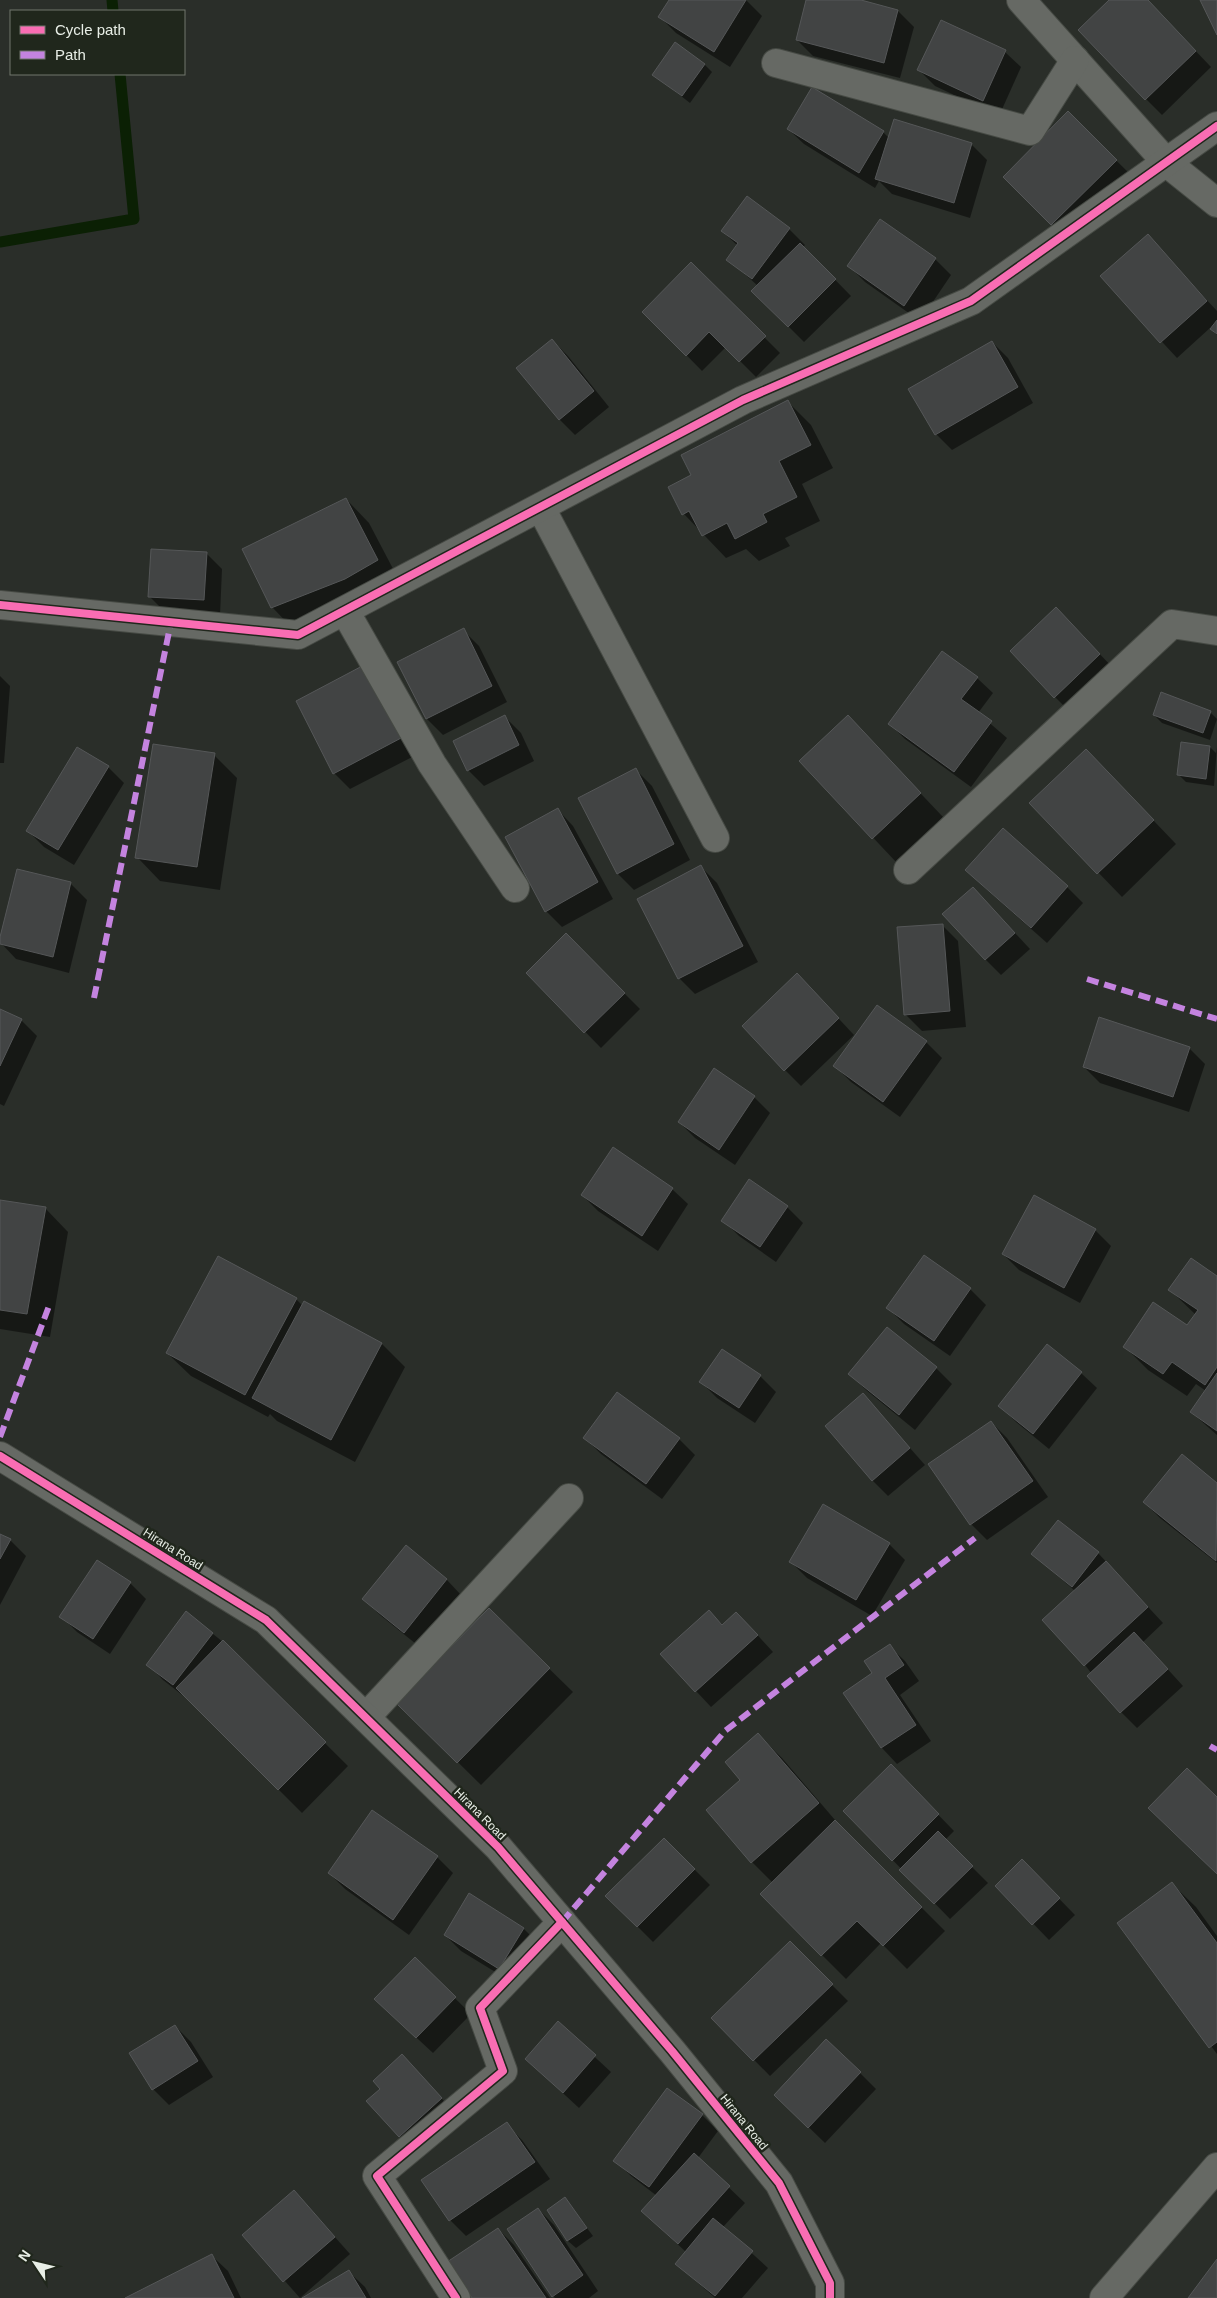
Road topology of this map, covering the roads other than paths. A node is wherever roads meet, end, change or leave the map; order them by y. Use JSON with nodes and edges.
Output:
{"nodes":[{"id":1,"x":1021,"y":0,"type":"edge"},
{"id":2,"x":1075,"y":60,"type":"junction"},
{"id":3,"x":776,"y":63,"type":"dead end"},
{"id":4,"x":1217,"y":126,"type":"edge"},
{"id":5,"x":1168,"y":163,"type":"junction"},
{"id":6,"x":1217,"y":203,"type":"edge"},
{"id":7,"x":541,"y":508,"type":"junction"},
{"id":8,"x":0,"y":605,"type":"edge"},
{"id":9,"x":346,"y":611,"type":"junction"},
{"id":10,"x":1217,"y":631,"type":"edge"},
{"id":11,"x":715,"y":838,"type":"dead end"},
{"id":12,"x":908,"y":870,"type":"dead end"},
{"id":13,"x":515,"y":888,"type":"dead end"},
{"id":14,"x":0,"y":1456,"type":"edge"},
{"id":15,"x":569,"y":1498,"type":"dead end"},
{"id":16,"x":366,"y":1717,"type":"junction"},
{"id":17,"x":562,"y":1922,"type":"junction"},
{"id":18,"x":1217,"y":2167,"type":"edge"},
{"id":19,"x":456,"y":2298,"type":"edge"},
{"id":20,"x":830,"y":2298,"type":"edge"},
{"id":21,"x":1104,"y":2298,"type":"edge"}],
"edges":[{"from":1,"to":2,"type":"street"},
{"from":2,"to":3,"type":"street"},
{"from":2,"to":5,"type":"street"},
{"from":4,"to":5,"type":"street"},
{"from":5,"to":6,"type":"street"},
{"from":5,"to":7,"type":"street"},
{"from":7,"to":9,"type":"street"},
{"from":7,"to":11,"type":"street"},
{"from":8,"to":9,"type":"street"},
{"from":9,"to":13,"type":"street"},
{"from":10,"to":12,"type":"street"},
{"from":14,"to":16,"type":"street","name":"Hirana Road"},
{"from":15,"to":16,"type":"street"},
{"from":16,"to":17,"type":"street","name":"Hirana Road"},
{"from":17,"to":19,"type":"street"},
{"from":17,"to":20,"type":"street","name":"Hirana Road"},
{"from":18,"to":21,"type":"street"}]}
